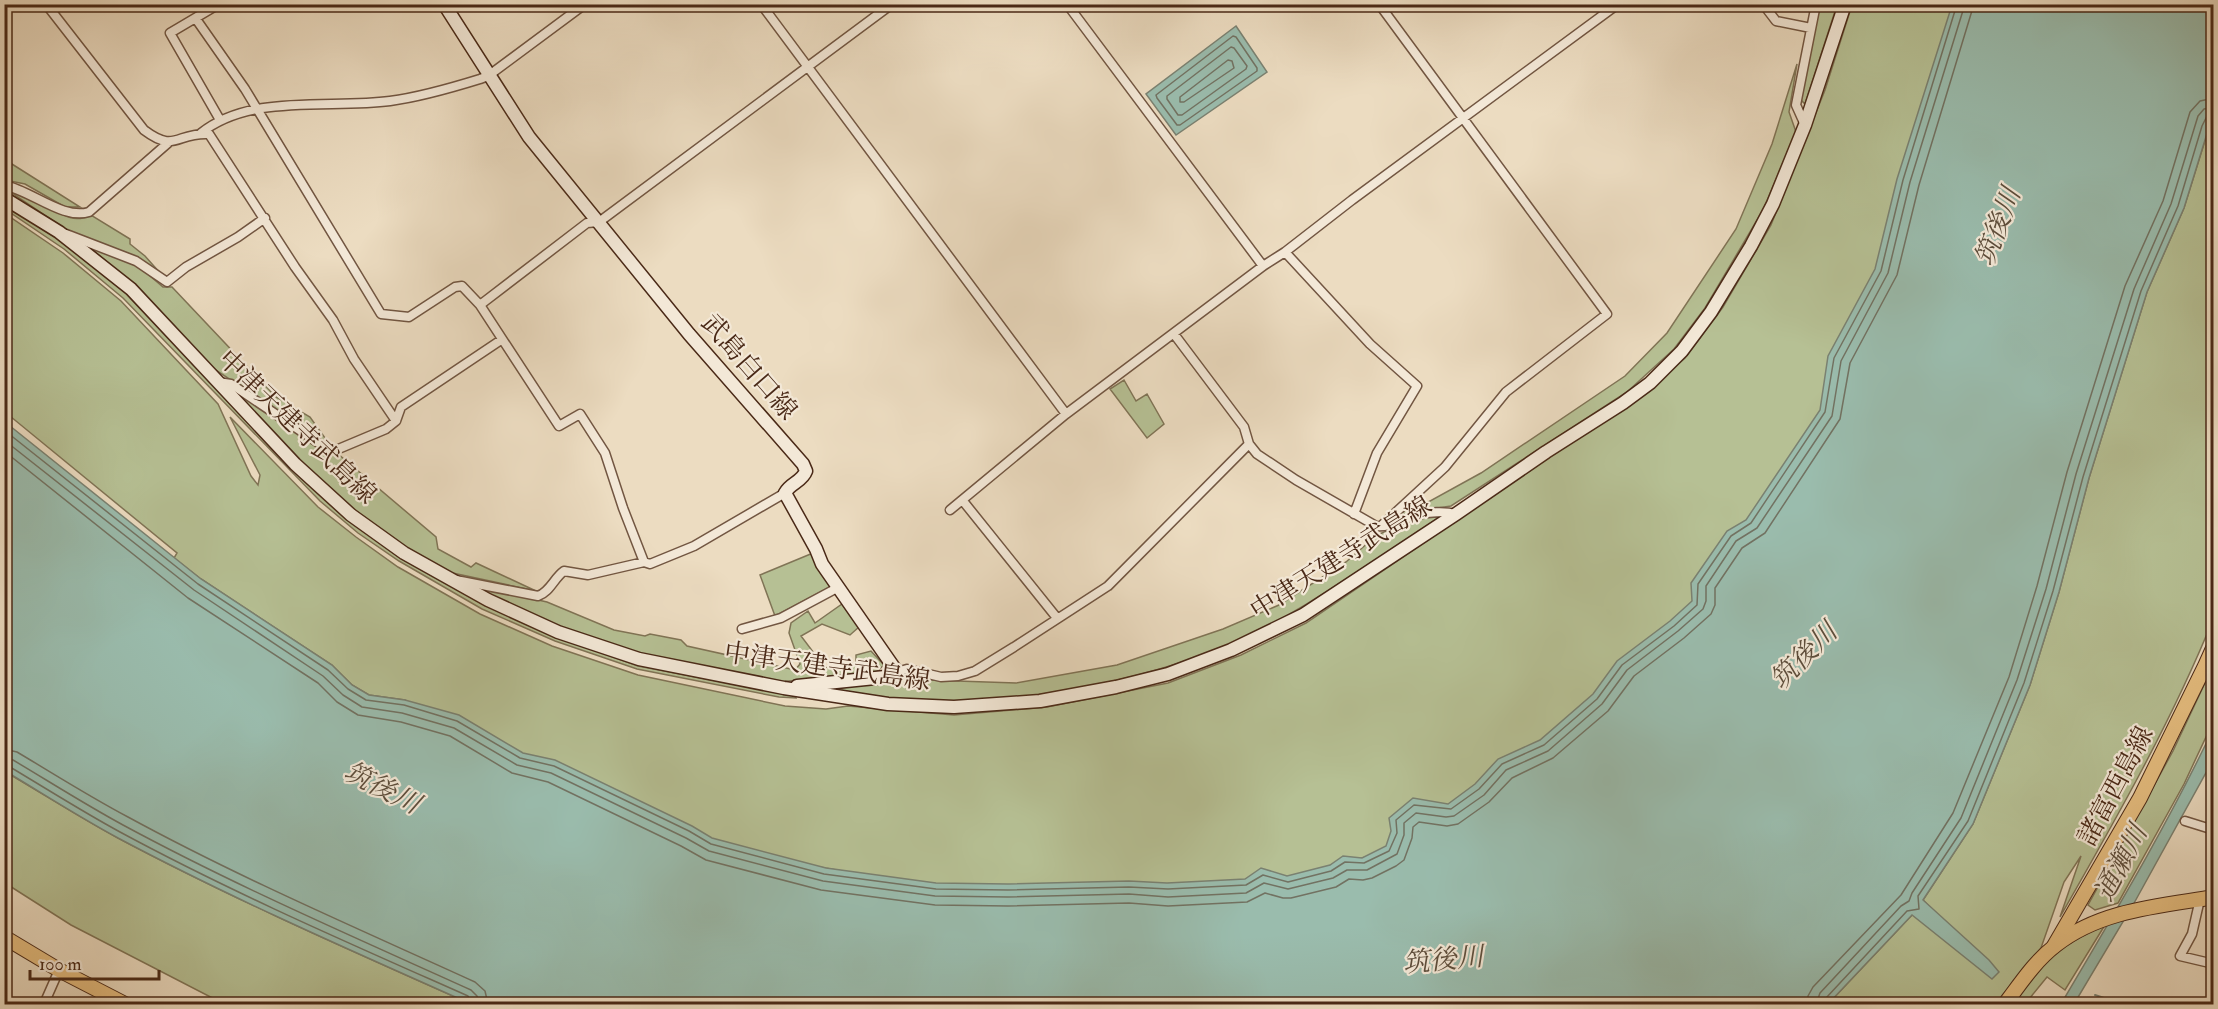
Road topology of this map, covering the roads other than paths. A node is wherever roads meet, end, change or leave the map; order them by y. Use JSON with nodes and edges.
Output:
{"nodes":[{"id":1,"x":46,"y":4,"type":"edge"},
{"id":2,"x":219,"y":4,"type":"edge"},
{"id":3,"x":444,"y":4,"type":"edge"},
{"id":4,"x":585,"y":4,"type":"edge"},
{"id":5,"x":761,"y":4,"type":"edge"},
{"id":6,"x":892,"y":4,"type":"edge"},
{"id":7,"x":1067,"y":4,"type":"edge"},
{"id":8,"x":1379,"y":4,"type":"edge"},
{"id":9,"x":1618,"y":4,"type":"edge"},
{"id":10,"x":1763,"y":4,"type":"edge"},
{"id":11,"x":1816,"y":4,"type":"edge"},
{"id":12,"x":1845,"y":4,"type":"edge"},
{"id":13,"x":196,"y":19,"type":"junction"},
{"id":14,"x":1811,"y":28,"type":"junction"},
{"id":15,"x":808,"y":68,"type":"junction"},
{"id":16,"x":488,"y":76,"type":"junction"},
{"id":17,"x":257,"y":110,"type":"junction"},
{"id":18,"x":1463,"y":118,"type":"junction"},
{"id":19,"x":220,"y":120,"type":"junction"},
{"id":20,"x":1805,"y":125,"type":"junction"},
{"id":21,"x":201,"y":133,"type":"junction"},
{"id":22,"x":168,"y":143,"type":"junction"},
{"id":23,"x":4,"y":185,"type":"edge"},
{"id":24,"x":4,"y":198,"type":"edge"},
{"id":25,"x":265,"y":218,"type":"junction"},
{"id":26,"x":599,"y":222,"type":"junction"},
{"id":27,"x":59,"y":232,"type":"junction"},
{"id":28,"x":1285,"y":252,"type":"junction"},
{"id":29,"x":1263,"y":266,"type":"junction"},
{"id":30,"x":480,"y":305,"type":"junction"},
{"id":31,"x":1174,"y":334,"type":"junction"},
{"id":32,"x":501,"y":340,"type":"junction"},
{"id":33,"x":218,"y":382,"type":"junction"},
{"id":34,"x":1066,"y":414,"type":"junction"},
{"id":35,"x":396,"y":421,"type":"junction"},
{"id":36,"x":1249,"y":444,"type":"junction"},
{"id":37,"x":785,"y":493,"type":"junction"},
{"id":38,"x":963,"y":501,"type":"junction"},
{"id":39,"x":950,"y":510,"type":"dead end"},
{"id":40,"x":1354,"y":514,"type":"junction"},
{"id":41,"x":1456,"y":514,"type":"junction"},
{"id":42,"x":1380,"y":526,"type":"junction"},
{"id":43,"x":644,"y":562,"type":"junction"},
{"id":44,"x":451,"y":580,"type":"junction"},
{"id":45,"x":837,"y":588,"type":"junction"},
{"id":46,"x":1057,"y":618,"type":"junction"},
{"id":47,"x":742,"y":629,"type":"dead end"},
{"id":48,"x":2214,"y":646,"type":"edge"},
{"id":49,"x":897,"y":672,"type":"junction"},
{"id":50,"x":784,"y":688,"type":"junction"},
{"id":51,"x":2185,"y":821,"type":"dead end"},
{"id":52,"x":2214,"y":830,"type":"edge"},
{"id":53,"x":2207,"y":898,"type":"edge"},
{"id":54,"x":4,"y":937,"type":"edge"},
{"id":55,"x":2054,"y":946,"type":"junction"},
{"id":56,"x":2214,"y":964,"type":"edge"},
{"id":57,"x":59,"y":970,"type":"junction"},
{"id":58,"x":44,"y":1005,"type":"edge"},
{"id":59,"x":125,"y":1005,"type":"edge"},
{"id":60,"x":2005,"y":1005,"type":"edge"}],
"edges":[{"from":1,"to":22,"type":"street"},
{"from":2,"to":13,"type":"street"},
{"from":3,"to":16,"type":"main road","name":"武島白口線"},
{"from":4,"to":16,"type":"street"},
{"from":5,"to":15,"type":"street"},
{"from":6,"to":15,"type":"street"},
{"from":7,"to":29,"type":"street"},
{"from":8,"to":18,"type":"street"},
{"from":9,"to":18,"type":"street"},
{"from":10,"to":14,"type":"street"},
{"from":11,"to":14,"type":"street"},
{"from":12,"to":20,"type":"main road","name":"中津天建寺武島線"},
{"from":13,"to":17,"type":"street"},
{"from":13,"to":19,"type":"street"},
{"from":14,"to":20,"type":"street"},
{"from":15,"to":26,"type":"street"},
{"from":15,"to":34,"type":"street"},
{"from":16,"to":17,"type":"street"},
{"from":16,"to":26,"type":"main road","name":"武島白口線"},
{"from":17,"to":19,"type":"street"},
{"from":17,"to":30,"type":"street"},
{"from":18,"to":28,"type":"street"},
{"from":18,"to":42,"type":"street"},
{"from":19,"to":21,"type":"street"},
{"from":20,"to":41,"type":"main road","name":"中津天建寺武島線"},
{"from":21,"to":22,"type":"street"},
{"from":21,"to":25,"type":"street"},
{"from":22,"to":23,"type":"street"},
{"from":24,"to":27,"type":"main road","name":"中津天建寺武島線"},
{"from":25,"to":27,"type":"street"},
{"from":25,"to":35,"type":"street"},
{"from":26,"to":30,"type":"street"},
{"from":26,"to":37,"type":"main road","name":"武島白口線"},
{"from":27,"to":33,"type":"main road","name":"中津天建寺武島線"},
{"from":28,"to":29,"type":"street"},
{"from":28,"to":40,"type":"street"},
{"from":29,"to":31,"type":"street"},
{"from":30,"to":32,"type":"street"},
{"from":31,"to":34,"type":"street"},
{"from":31,"to":36,"type":"street"},
{"from":32,"to":35,"type":"street"},
{"from":32,"to":43,"type":"street"},
{"from":33,"to":35,"type":"street"},
{"from":33,"to":44,"type":"main road","name":"中津天建寺武島線"},
{"from":34,"to":38,"type":"street"},
{"from":36,"to":40,"type":"street"},
{"from":36,"to":46,"type":"street"},
{"from":37,"to":43,"type":"street"},
{"from":37,"to":45,"type":"main road"},
{"from":38,"to":39,"type":"street"},
{"from":38,"to":46,"type":"street"},
{"from":40,"to":42,"type":"street"},
{"from":41,"to":42,"type":"street"},
{"from":41,"to":50,"type":"main road","name":"中津天建寺武島線"},
{"from":43,"to":44,"type":"street"},
{"from":44,"to":50,"type":"main road","name":"中津天建寺武島線"},
{"from":45,"to":47,"type":"street"},
{"from":45,"to":49,"type":"main road"},
{"from":46,"to":49,"type":"street"},
{"from":48,"to":55,"type":"main road","name":"諸富西島線"},
{"from":49,"to":50,"type":"main road"},
{"from":51,"to":52,"type":"street"},
{"from":53,"to":55,"type":"main road"},
{"from":53,"to":56,"type":"street"},
{"from":54,"to":57,"type":"main road"},
{"from":55,"to":60,"type":"main road"},
{"from":57,"to":58,"type":"street"},
{"from":57,"to":59,"type":"main road"}]}
